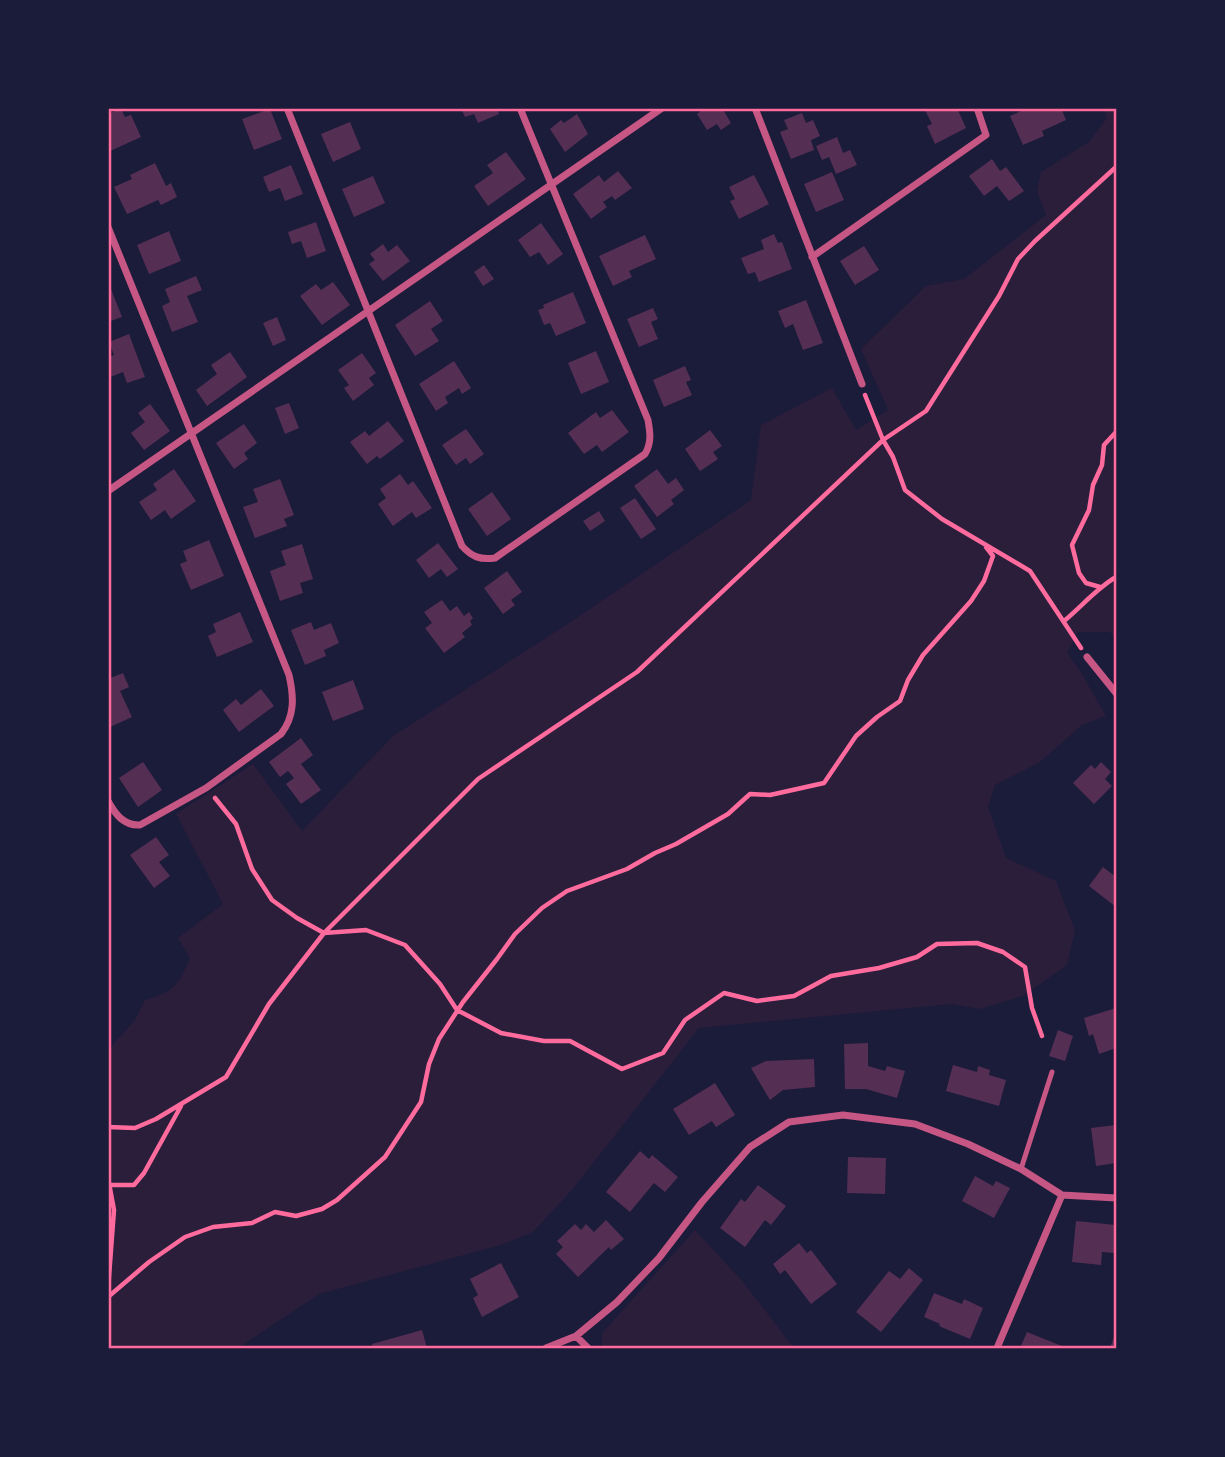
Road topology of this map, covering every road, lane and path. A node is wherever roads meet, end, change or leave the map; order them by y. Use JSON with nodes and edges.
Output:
{"nodes":[{"id":1,"x":286,"y":108,"type":"edge"},
{"id":2,"x":520,"y":108,"type":"edge"},
{"id":3,"x":662,"y":108,"type":"edge"},
{"id":4,"x":755,"y":108,"type":"edge"},
{"id":5,"x":977,"y":108,"type":"edge"},
{"id":6,"x":1116,"y":167,"type":"edge"},
{"id":7,"x":550,"y":186,"type":"junction"},
{"id":8,"x":108,"y":227,"type":"edge"},
{"id":9,"x":813,"y":257,"type":"junction"},
{"id":10,"x":368,"y":312,"type":"junction"},
{"id":11,"x":862,"y":384,"type":"joint"},
{"id":12,"x":1116,"y":432,"type":"edge"},
{"id":13,"x":191,"y":434,"type":"junction"},
{"id":14,"x":883,"y":440,"type":"junction"},
{"id":15,"x":108,"y":491,"type":"edge"},
{"id":16,"x":986,"y":547,"type":"junction"},
{"id":17,"x":1116,"y":577,"type":"edge"},
{"id":18,"x":1100,"y":587,"type":"junction"},
{"id":19,"x":1064,"y":621,"type":"junction"},
{"id":20,"x":1087,"y":657,"type":"joint"},
{"id":21,"x":1116,"y":693,"type":"edge"},
{"id":22,"x":206,"y":788,"type":"junction"},
{"id":23,"x":108,"y":801,"type":"edge"},
{"id":24,"x":324,"y":933,"type":"junction"},
{"id":25,"x":457,"y":1010,"type":"junction"},
{"id":26,"x":1042,"y":1036,"type":"dead end"},
{"id":27,"x":1052,"y":1072,"type":"dead end"},
{"id":28,"x":181,"y":1105,"type":"junction"},
{"id":29,"x":108,"y":1127,"type":"edge"},
{"id":30,"x":1021,"y":1169,"type":"junction"},
{"id":31,"x":109,"y":1184,"type":"edge"},
{"id":32,"x":1062,"y":1195,"type":"junction"},
{"id":33,"x":1116,"y":1198,"type":"edge"},
{"id":34,"x":113,"y":1255,"type":"junction"},
{"id":35,"x":108,"y":1260,"type":"edge"},
{"id":36,"x":108,"y":1290,"type":"edge"},
{"id":37,"x":108,"y":1297,"type":"edge"},
{"id":38,"x":576,"y":1336,"type":"junction"},
{"id":39,"x":546,"y":1349,"type":"edge"},
{"id":40,"x":588,"y":1349,"type":"edge"},
{"id":41,"x":997,"y":1349,"type":"edge"}],
"edges":[{"from":1,"to":10,"type":"street"},
{"from":2,"to":7,"type":"street"},
{"from":3,"to":7,"type":"street"},
{"from":4,"to":9,"type":"street"},
{"from":5,"to":9,"type":"street"},
{"from":6,"to":14,"type":"path"},
{"from":7,"to":10,"type":"street"},
{"from":7,"to":10,"type":"street"},
{"from":8,"to":13,"type":"street"},
{"from":9,"to":11,"type":"street"},
{"from":10,"to":13,"type":"street"},
{"from":11,"to":14,"type":"path"},
{"from":12,"to":18,"type":"path"},
{"from":13,"to":15,"type":"street"},
{"from":13,"to":22,"type":"street"},
{"from":14,"to":16,"type":"path"},
{"from":14,"to":24,"type":"path"},
{"from":16,"to":19,"type":"path"},
{"from":16,"to":25,"type":"path"},
{"from":17,"to":18,"type":"path"},
{"from":18,"to":19,"type":"path"},
{"from":19,"to":20,"type":"path"},
{"from":20,"to":21,"type":"street"},
{"from":22,"to":23,"type":"street"},
{"from":22,"to":24,"type":"path"},
{"from":24,"to":25,"type":"path"},
{"from":24,"to":28,"type":"path"},
{"from":25,"to":26,"type":"path"},
{"from":25,"to":37,"type":"path"},
{"from":27,"to":30,"type":"lane"},
{"from":28,"to":29,"type":"path"},
{"from":28,"to":31,"type":"path"},
{"from":30,"to":32,"type":"street"},
{"from":30,"to":38,"type":"street"},
{"from":31,"to":34,"type":"path"},
{"from":32,"to":33,"type":"street"},
{"from":32,"to":41,"type":"street"},
{"from":34,"to":35,"type":"path"},
{"from":34,"to":36,"type":"path"},
{"from":38,"to":39,"type":"street"},
{"from":38,"to":40,"type":"street"}]}
